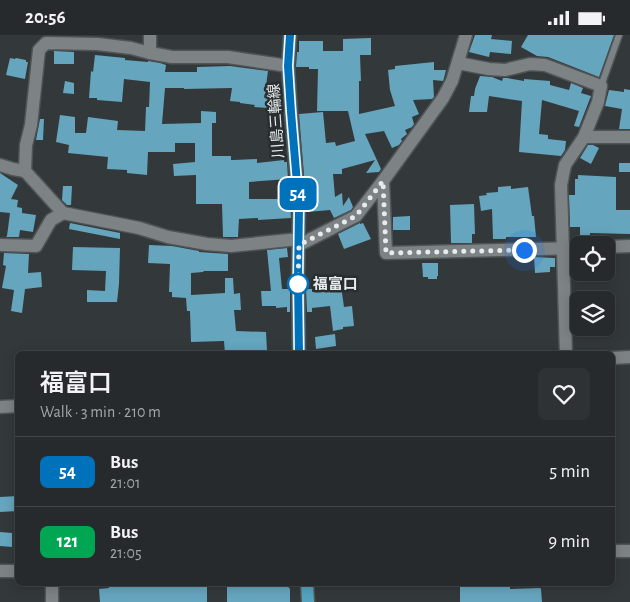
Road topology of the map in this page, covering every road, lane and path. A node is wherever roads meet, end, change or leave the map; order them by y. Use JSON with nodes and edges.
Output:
{"nodes":[{"id":1,"x":150,"y":35,"type":"edge"},
{"id":2,"x":290,"y":35,"type":"edge"},
{"id":3,"x":466,"y":35,"type":"edge"},
{"id":4,"x":619,"y":35,"type":"edge"},
{"id":5,"x":150,"y":53,"type":"junction"},
{"id":6,"x":458,"y":63,"type":"junction"},
{"id":7,"x":288,"y":66,"type":"junction"},
{"id":8,"x":601,"y":86,"type":"junction"},
{"id":9,"x":584,"y":137,"type":"junction"},
{"id":10,"x":630,"y":137,"type":"edge"},
{"id":11,"x":0,"y":165,"type":"edge"},
{"id":12,"x":25,"y":171,"type":"junction"},
{"id":13,"x":383,"y":181,"type":"junction"},
{"id":14,"x":63,"y":213,"type":"junction"},
{"id":15,"x":299,"y":242,"type":"junction"},
{"id":16,"x":0,"y":245,"type":"edge"},
{"id":17,"x":630,"y":246,"type":"edge"},
{"id":18,"x":615,"y":247,"type":"edge"},
{"id":19,"x":563,"y":249,"type":"junction"},
{"id":20,"x":570,"y":249,"type":"edge"},
{"id":21,"x":299,"y":351,"type":"edge"},
{"id":22,"x":566,"y":351,"type":"edge"},
{"id":23,"x":630,"y":357,"type":"edge"},
{"id":24,"x":615,"y":358,"type":"edge"},
{"id":25,"x":15,"y":406,"type":"edge"},
{"id":26,"x":0,"y":407,"type":"edge"},
{"id":27,"x":615,"y":551,"type":"edge"},
{"id":28,"x":630,"y":551,"type":"edge"},
{"id":29,"x":0,"y":571,"type":"edge"},
{"id":30,"x":15,"y":571,"type":"edge"},
{"id":31,"x":52,"y":586,"type":"edge"},
{"id":32,"x":307,"y":586,"type":"edge"},
{"id":33,"x":52,"y":602,"type":"edge"},
{"id":34,"x":308,"y":602,"type":"edge"}],
"edges":[{"from":1,"to":5,"type":"street"},
{"from":2,"to":7,"type":"main road","name":"川島三輪線"},
{"from":3,"to":6,"type":"street"},
{"from":4,"to":8,"type":"lane"},
{"from":5,"to":7,"type":"street"},
{"from":5,"to":12,"type":"street"},
{"from":6,"to":8,"type":"street"},
{"from":6,"to":13,"type":"street"},
{"from":7,"to":15,"type":"main road","name":"川島三輪線"},
{"from":8,"to":9,"type":"street"},
{"from":9,"to":10,"type":"street"},
{"from":9,"to":19,"type":"street"},
{"from":11,"to":12,"type":"street"},
{"from":12,"to":14,"type":"street"},
{"from":13,"to":15,"type":"street"},
{"from":13,"to":19,"type":"street"},
{"from":14,"to":15,"type":"street"},
{"from":14,"to":16,"type":"street"},
{"from":15,"to":21,"type":"main road","name":"川島三輪線"},
{"from":17,"to":18,"type":"street"},
{"from":19,"to":20,"type":"street"},
{"from":19,"to":22,"type":"street"},
{"from":23,"to":24,"type":"street"},
{"from":25,"to":26,"type":"street"},
{"from":27,"to":28,"type":"street"},
{"from":29,"to":30,"type":"street"},
{"from":31,"to":33,"type":"street"},
{"from":32,"to":34,"type":"main road"}]}
